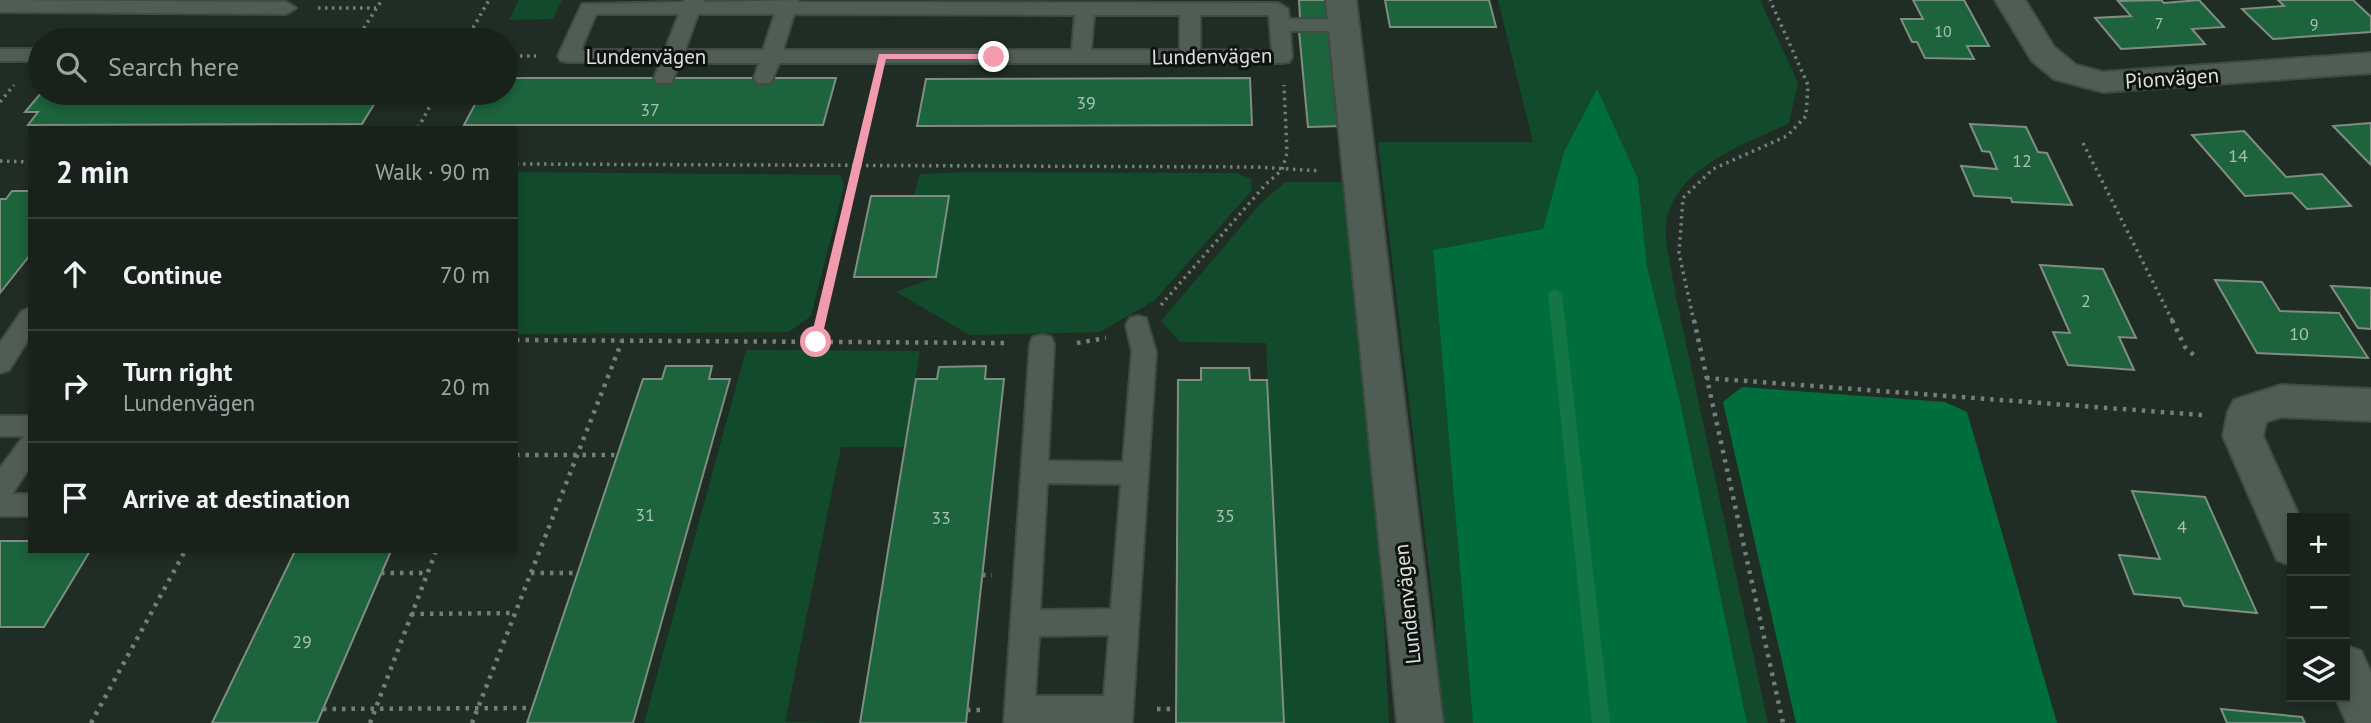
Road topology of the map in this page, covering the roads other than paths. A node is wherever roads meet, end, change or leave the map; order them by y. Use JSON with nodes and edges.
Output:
{"nodes":[{"id":1,"x":2010,"y":0,"type":"edge"},
{"id":2,"x":693,"y":4,"type":"edge"},
{"id":3,"x":788,"y":4,"type":"edge"},
{"id":4,"x":0,"y":6,"type":"edge"},
{"id":5,"x":286,"y":8,"type":"road end"},
{"id":6,"x":1085,"y":9,"type":"junction"},
{"id":7,"x":1190,"y":9,"type":"junction"},
{"id":8,"x":1343,"y":12,"type":"edge"},
{"id":9,"x":1280,"y":25,"type":"junction"},
{"id":10,"x":0,"y":55,"type":"edge"},
{"id":11,"x":28,"y":55,"type":"edge"},
{"id":12,"x":672,"y":56,"type":"junction"},
{"id":13,"x":772,"y":56,"type":"junction"},
{"id":14,"x":1081,"y":57,"type":"junction"},
{"id":15,"x":1190,"y":57,"type":"junction"},
{"id":16,"x":2371,"y":63,"type":"edge"},
{"id":17,"x":664,"y":78,"type":"dead end"},
{"id":18,"x":764,"y":78,"type":"dead end"},
{"id":19,"x":28,"y":320,"type":"edge"},
{"id":20,"x":1138,"y":325,"type":"road end"},
{"id":21,"x":1042,"y":344,"type":"road end"},
{"id":22,"x":0,"y":363,"type":"edge"},
{"id":23,"x":2371,"y":405,"type":"edge"},
{"id":24,"x":0,"y":426,"type":"edge"},
{"id":25,"x":28,"y":426,"type":"edge"},
{"id":26,"x":28,"y":448,"type":"edge"},
{"id":27,"x":1035,"y":472,"type":"junction"},
{"id":28,"x":1136,"y":472,"type":"junction"},
{"id":29,"x":0,"y":490,"type":"edge"},
{"id":30,"x":0,"y":505,"type":"edge"},
{"id":31,"x":28,"y":505,"type":"edge"},
{"id":32,"x":2287,"y":536,"type":"edge"},
{"id":33,"x":1124,"y":622,"type":"junction"},
{"id":34,"x":1025,"y":623,"type":"junction"},
{"id":35,"x":2350,"y":677,"type":"edge"},
{"id":36,"x":1020,"y":716,"type":"edge"},
{"id":37,"x":1117,"y":716,"type":"edge"},
{"id":38,"x":1420,"y":723,"type":"edge"},
{"id":39,"x":2370,"y":723,"type":"edge"}],
"edges":[{"from":1,"to":16,"type":"street","name":"Pionvägen"},
{"from":2,"to":3,"type":"lane","name":"Lundenvägen"},
{"from":2,"to":12,"type":"lane"},
{"from":2,"to":12,"type":"lane","name":"Lundenvägen"},
{"from":3,"to":6,"type":"lane","name":"Lundenvägen"},
{"from":3,"to":13,"type":"lane"},
{"from":4,"to":5,"type":"lane"},
{"from":6,"to":7,"type":"lane","name":"Lundenvägen"},
{"from":6,"to":14,"type":"lane"},
{"from":7,"to":9,"type":"lane","name":"Lundenvägen"},
{"from":7,"to":15,"type":"lane"},
{"from":8,"to":9,"type":"lane","name":"Lundenvägen"},
{"from":8,"to":38,"type":"street","name":"Lundenvägen"},
{"from":9,"to":15,"type":"lane","name":"Lundenvägen"},
{"from":10,"to":11,"type":"lane"},
{"from":12,"to":13,"type":"lane","name":"Lundenvägen"},
{"from":12,"to":17,"type":"lane"},
{"from":13,"to":14,"type":"lane","name":"Lundenvägen"},
{"from":13,"to":18,"type":"lane"},
{"from":14,"to":15,"type":"lane","name":"Lundenvägen"},
{"from":19,"to":22,"type":"lane"},
{"from":20,"to":28,"type":"lane"},
{"from":21,"to":27,"type":"lane"},
{"from":23,"to":32,"type":"street"},
{"from":24,"to":25,"type":"lane"},
{"from":26,"to":29,"type":"lane"},
{"from":27,"to":28,"type":"lane"},
{"from":27,"to":34,"type":"lane"},
{"from":28,"to":33,"type":"lane"},
{"from":30,"to":31,"type":"lane"},
{"from":33,"to":34,"type":"lane"},
{"from":33,"to":37,"type":"lane"},
{"from":34,"to":36,"type":"lane"},
{"from":35,"to":39,"type":"street"},
{"from":36,"to":37,"type":"lane"}]}
